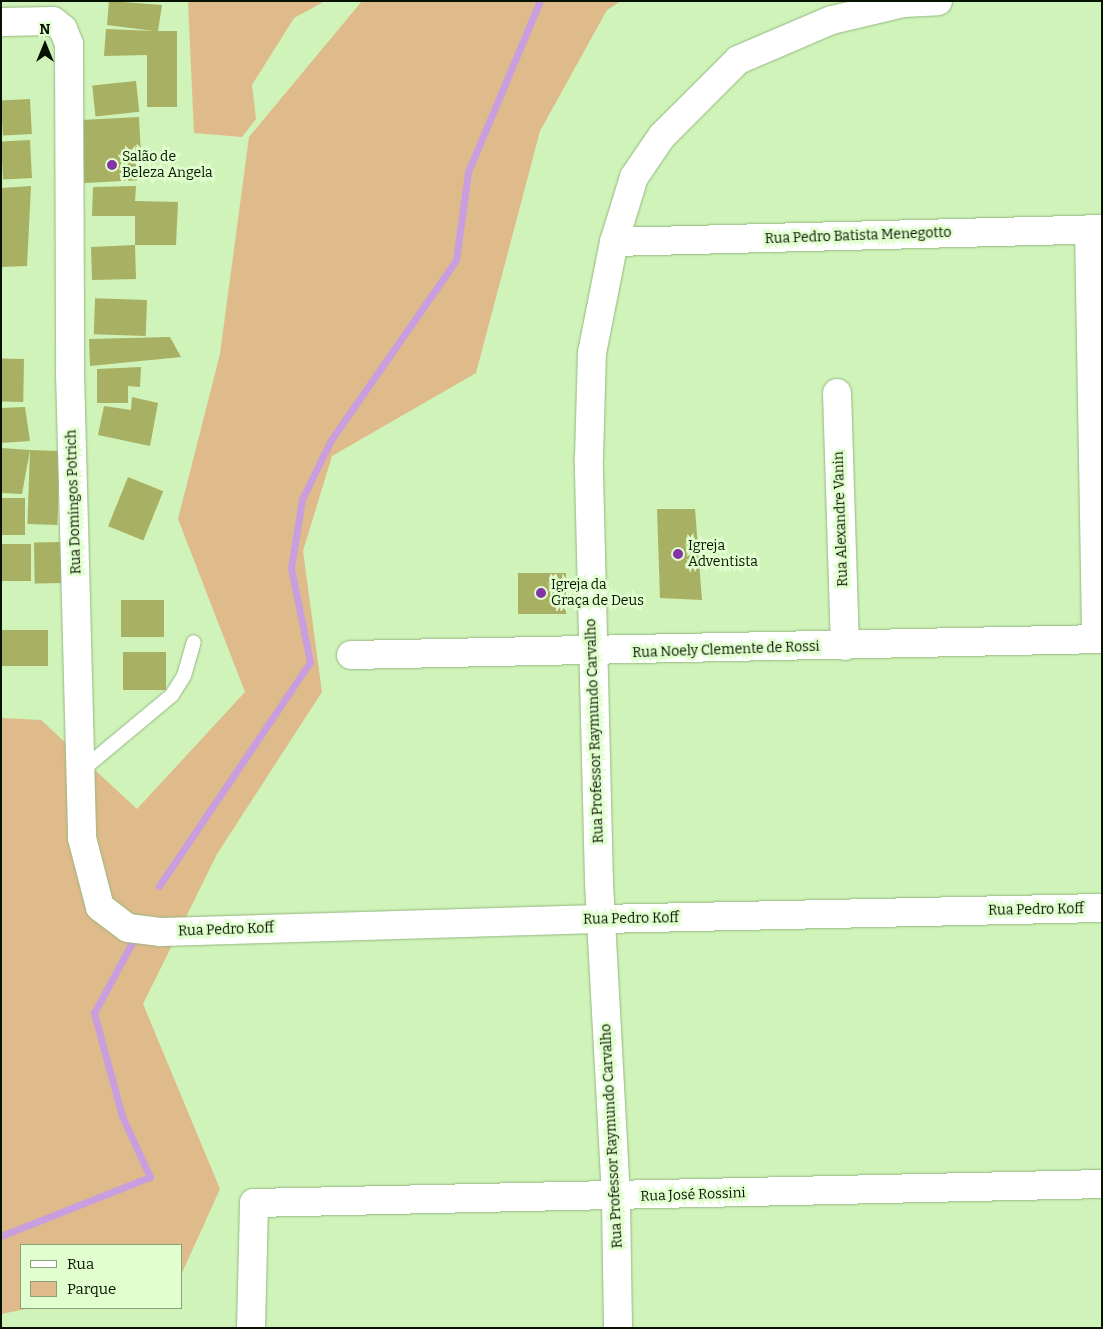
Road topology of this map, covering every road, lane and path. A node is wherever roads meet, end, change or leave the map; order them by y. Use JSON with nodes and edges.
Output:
{"nodes":[{"id":1,"x":938,"y":1,"type":"edge"},
{"id":2,"x":1,"y":22,"type":"edge"},
{"id":3,"x":1095,"y":229,"type":"edge"},
{"id":4,"x":614,"y":242,"type":"junction"},
{"id":5,"x":836,"y":393,"type":"dead end"},
{"id":6,"x":1099,"y":639,"type":"edge"},
{"id":7,"x":194,"y":642,"type":"dead end"},
{"id":8,"x":846,"y":646,"type":"junction"},
{"id":9,"x":592,"y":654,"type":"junction"},
{"id":10,"x":351,"y":655,"type":"dead end"},
{"id":11,"x":82,"y":770,"type":"junction"},
{"id":12,"x":1102,"y":908,"type":"edge"},
{"id":13,"x":601,"y":920,"type":"junction"},
{"id":14,"x":160,"y":932,"type":"joint"},
{"id":15,"x":1102,"y":1184,"type":"edge"},
{"id":16,"x":616,"y":1197,"type":"junction"},
{"id":17,"x":251,"y":1328,"type":"edge"},
{"id":18,"x":618,"y":1328,"type":"edge"}],
"edges":[{"from":1,"to":4,"type":"street","name":"Rua Professor Raymundo Carvalho"},
{"from":2,"to":11,"type":"street","name":"Rua Domingos Potrich"},
{"from":3,"to":4,"type":"street","name":"Rua Pedro Batista Menegotto"},
{"from":3,"to":6,"type":"street"},
{"from":4,"to":9,"type":"street","name":"Rua Professor Raymundo Carvalho"},
{"from":5,"to":8,"type":"street","name":"Rua Alexandre Vanin"},
{"from":6,"to":8,"type":"street","name":"Rua Noely Clemente de Rossi"},
{"from":7,"to":11,"type":"lane"},
{"from":8,"to":9,"type":"street","name":"Rua Noely Clemente de Rossi"},
{"from":9,"to":10,"type":"street","name":"Rua Noely Clemente de Rossi"},
{"from":9,"to":13,"type":"street","name":"Rua Professor Raymundo Carvalho"},
{"from":11,"to":14,"type":"street","name":"Rua Domingos Potrich"},
{"from":12,"to":13,"type":"street","name":"Rua Pedro Koff"},
{"from":13,"to":14,"type":"street","name":"Rua Pedro Koff"},
{"from":13,"to":16,"type":"street","name":"Rua Professor Raymundo Carvalho"},
{"from":15,"to":16,"type":"street","name":"Rua José Rossini"},
{"from":16,"to":17,"type":"street","name":"Rua José Rossini"},
{"from":16,"to":18,"type":"street","name":"Rua Professor Raymundo Carvalho"}]}
